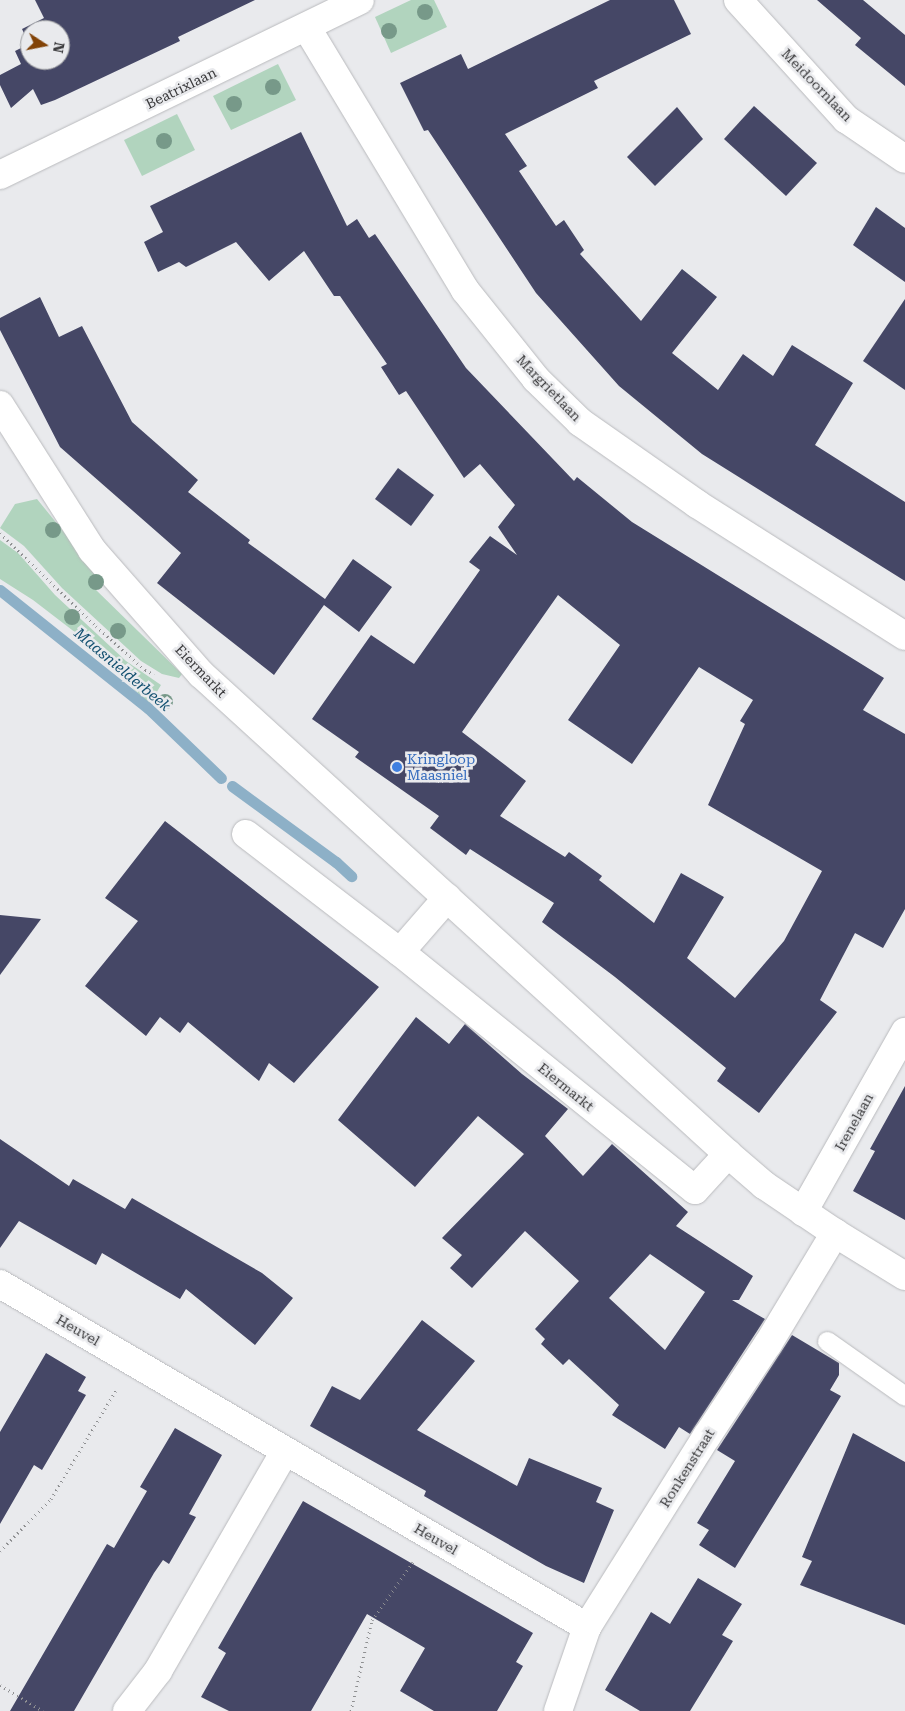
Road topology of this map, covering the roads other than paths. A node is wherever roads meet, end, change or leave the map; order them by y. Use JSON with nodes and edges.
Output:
{"nodes":[{"id":1,"x":360,"y":0,"type":"edge"},
{"id":2,"x":738,"y":0,"type":"edge"},
{"id":3,"x":307,"y":28,"type":"junction"},
{"id":4,"x":905,"y":159,"type":"edge"},
{"id":5,"x":0,"y":174,"type":"edge"},
{"id":6,"x":0,"y":405,"type":"edge"},
{"id":7,"x":905,"y":636,"type":"edge"},
{"id":8,"x":246,"y":834,"type":"dead end"},
{"id":9,"x":447,"y":898,"type":"junction"},
{"id":10,"x":400,"y":952,"type":"junction"},
{"id":11,"x":905,"y":1032,"type":"edge"},
{"id":12,"x":728,"y":1154,"type":"junction"},
{"id":13,"x":804,"y":1212,"type":"junction"},
{"id":14,"x":835,"y":1233,"type":"junction"},
{"id":15,"x":905,"y":1276,"type":"edge"},
{"id":16,"x":0,"y":1284,"type":"edge"},
{"id":17,"x":827,"y":1340,"type":"dead end"},
{"id":18,"x":905,"y":1396,"type":"edge"},
{"id":19,"x":285,"y":1451,"type":"junction"},
{"id":20,"x":587,"y":1627,"type":"junction"},
{"id":21,"x":127,"y":1711,"type":"edge"},
{"id":22,"x":558,"y":1711,"type":"edge"}],
"edges":[{"from":1,"to":3,"type":"street","name":"Beatrixlaan"},
{"from":2,"to":4,"type":"street","name":"Meidoornlaan"},
{"from":3,"to":5,"type":"street","name":"Beatrixlaan"},
{"from":3,"to":7,"type":"street","name":"Margrietlaan"},
{"from":6,"to":9,"type":"street","name":"Eiermarkt"},
{"from":8,"to":10,"type":"street","name":"Eiermarkt"},
{"from":9,"to":10,"type":"street"},
{"from":9,"to":12,"type":"street","name":"Eiermarkt"},
{"from":10,"to":12,"type":"street","name":"Eiermarkt"},
{"from":11,"to":13,"type":"street","name":"Irenelaan"},
{"from":12,"to":13,"type":"street","name":"Eiermarkt"},
{"from":13,"to":14,"type":"street","name":"Eiermarkt"},
{"from":14,"to":15,"type":"street","name":"Eiermarkt"},
{"from":14,"to":20,"type":"street","name":"Ronkenstraat"},
{"from":16,"to":19,"type":"street","name":"Heuvel"},
{"from":17,"to":18,"type":"lane"},
{"from":19,"to":20,"type":"street","name":"Heuvel"},
{"from":19,"to":21,"type":"street"},
{"from":20,"to":22,"type":"street","name":"Ronkenstraat"}]}
